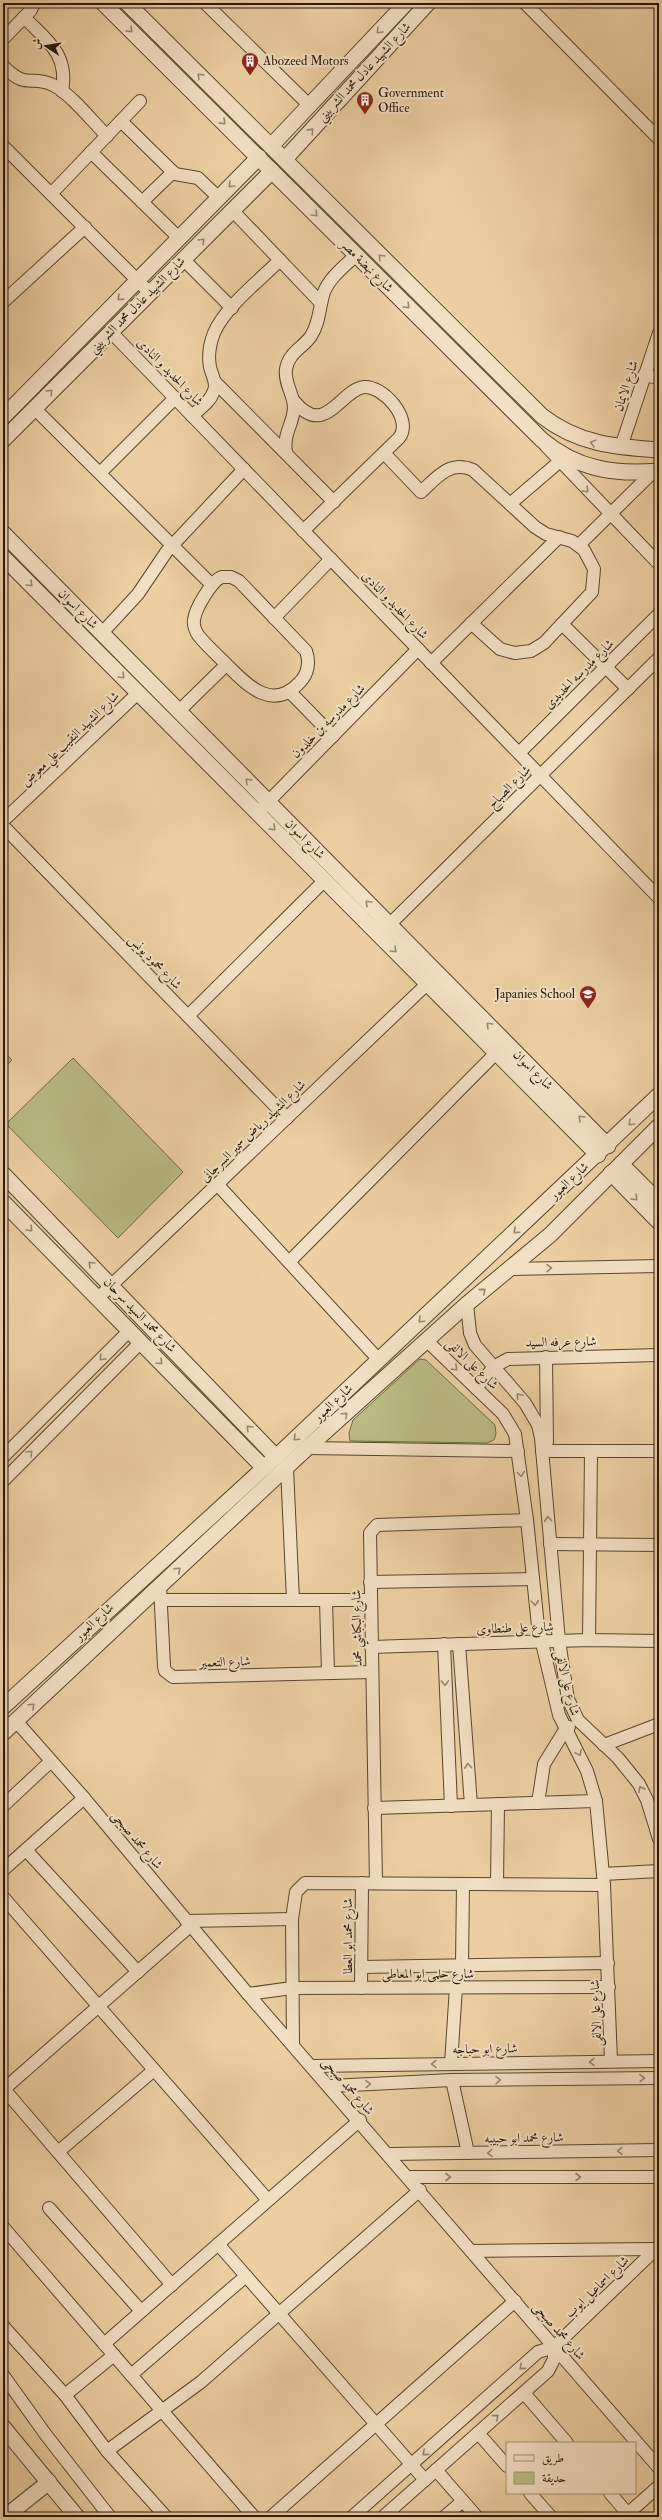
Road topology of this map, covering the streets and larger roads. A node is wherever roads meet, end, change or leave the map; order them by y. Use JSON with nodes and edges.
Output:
{"nodes":[{"id":1,"x":34,"y":3,"type":"edge"},
{"id":2,"x":103,"y":3,"type":"edge"},
{"id":3,"x":127,"y":3,"type":"edge"},
{"id":4,"x":205,"y":3,"type":"edge"},
{"id":5,"x":525,"y":3,"type":"edge"},
{"id":6,"x":413,"y":5,"type":"edge"},
{"id":7,"x":24,"y":17,"type":"junction"},
{"id":8,"x":3,"y":39,"type":"edge"},
{"id":9,"x":3,"y":66,"type":"edge"},
{"id":10,"x":62,"y":91,"type":"junction"},
{"id":11,"x":140,"y":101,"type":"dead end"},
{"id":12,"x":309,"y":105,"type":"junction"},
{"id":13,"x":121,"y":121,"type":"junction"},
{"id":14,"x":107,"y":136,"type":"junction"},
{"id":15,"x":659,"y":139,"type":"edge"},
{"id":16,"x":3,"y":146,"type":"edge"},
{"id":17,"x":271,"y":146,"type":"junction"},
{"id":18,"x":92,"y":152,"type":"junction"},
{"id":19,"x":259,"y":158,"type":"junction"},
{"id":20,"x":285,"y":159,"type":"junction"},
{"id":21,"x":272,"y":171,"type":"junction"},
{"id":22,"x":173,"y":172,"type":"junction"},
{"id":23,"x":51,"y":194,"type":"junction"},
{"id":24,"x":219,"y":198,"type":"junction"},
{"id":25,"x":142,"y":202,"type":"junction"},
{"id":26,"x":232,"y":210,"type":"junction"},
{"id":27,"x":85,"y":227,"type":"junction"},
{"id":28,"x":179,"y":238,"type":"junction"},
{"id":29,"x":356,"y":255,"type":"junction"},
{"id":30,"x":183,"y":260,"type":"junction"},
{"id":31,"x":280,"y":260,"type":"junction"},
{"id":32,"x":138,"y":280,"type":"junction"},
{"id":33,"x":150,"y":292,"type":"junction"},
{"id":34,"x":3,"y":302,"type":"edge"},
{"id":35,"x":321,"y":303,"type":"junction"},
{"id":36,"x":232,"y":308,"type":"junction"},
{"id":37,"x":111,"y":332,"type":"junction"},
{"id":38,"x":659,"y":333,"type":"edge"},
{"id":39,"x":458,"y":335,"type":"junction"},
{"id":40,"x":448,"y":348,"type":"junction"},
{"id":41,"x":480,"y":356,"type":"junction"},
{"id":42,"x":472,"y":371,"type":"junction"},
{"id":43,"x":644,"y":375,"type":"junction"},
{"id":44,"x":659,"y":378,"type":"edge"},
{"id":45,"x":215,"y":382,"type":"junction"},
{"id":46,"x":175,"y":398,"type":"junction"},
{"id":47,"x":294,"y":402,"type":"junction"},
{"id":48,"x":34,"y":408,"type":"junction"},
{"id":49,"x":192,"y":416,"type":"junction"},
{"id":50,"x":3,"y":417,"type":"edge"},
{"id":51,"x":3,"y":440,"type":"edge"},
{"id":52,"x":542,"y":440,"type":"junction"},
{"id":53,"x":621,"y":447,"type":"junction"},
{"id":54,"x":659,"y":450,"type":"edge"},
{"id":55,"x":286,"y":452,"type":"junction"},
{"id":56,"x":384,"y":453,"type":"junction"},
{"id":57,"x":559,"y":462,"type":"junction"},
{"id":58,"x":244,"y":470,"type":"junction"},
{"id":59,"x":656,"y":471,"type":"edge"},
{"id":60,"x":100,"y":473,"type":"junction"},
{"id":61,"x":334,"y":502,"type":"junction"},
{"id":62,"x":510,"y":504,"type":"junction"},
{"id":63,"x":610,"y":514,"type":"junction"},
{"id":64,"x":304,"y":531,"type":"junction"},
{"id":65,"x":3,"y":533,"type":"edge"},
{"id":66,"x":559,"y":537,"type":"junction"},
{"id":67,"x":172,"y":545,"type":"junction"},
{"id":68,"x":579,"y":545,"type":"junction"},
{"id":69,"x":3,"y":557,"type":"edge"},
{"id":70,"x":331,"y":559,"type":"junction"},
{"id":71,"x":659,"y":564,"type":"edge"},
{"id":72,"x":211,"y":584,"type":"junction"},
{"id":73,"x":659,"y":614,"type":"edge"},
{"id":74,"x":274,"y":618,"type":"junction"},
{"id":75,"x":471,"y":624,"type":"junction"},
{"id":76,"x":562,"y":624,"type":"junction"},
{"id":77,"x":102,"y":633,"type":"junction"},
{"id":78,"x":418,"y":649,"type":"junction"},
{"id":79,"x":659,"y":658,"type":"edge"},
{"id":80,"x":432,"y":663,"type":"junction"},
{"id":81,"x":226,"y":665,"type":"junction"},
{"id":82,"x":606,"y":667,"type":"junction"},
{"id":83,"x":628,"y":689,"type":"junction"},
{"id":84,"x":289,"y":691,"type":"junction"},
{"id":85,"x":138,"y":692,"type":"junction"},
{"id":86,"x":179,"y":711,"type":"junction"},
{"id":87,"x":333,"y":736,"type":"junction"},
{"id":88,"x":519,"y":753,"type":"junction"},
{"id":89,"x":540,"y":776,"type":"junction"},
{"id":90,"x":268,"y":801,"type":"junction"},
{"id":91,"x":258,"y":813,"type":"junction"},
{"id":92,"x":3,"y":821,"type":"edge"},
{"id":93,"x":3,"y":826,"type":"edge"},
{"id":94,"x":325,"y":880,"type":"junction"},
{"id":95,"x":659,"y":898,"type":"edge"},
{"id":96,"x":390,"y":925,"type":"junction"},
{"id":97,"x":379,"y":935,"type":"junction"},
{"id":98,"x":427,"y":984,"type":"junction"},
{"id":99,"x":188,"y":1016,"type":"junction"},
{"id":100,"x":496,"y":1053,"type":"junction"},
{"id":101,"x":659,"y":1095,"type":"edge"},
{"id":102,"x":287,"y":1118,"type":"junction"},
{"id":103,"x":659,"y":1126,"type":"edge"},
{"id":104,"x":603,"y":1150,"type":"junction"},
{"id":105,"x":616,"y":1168,"type":"junction"},
{"id":106,"x":3,"y":1174,"type":"edge"},
{"id":107,"x":217,"y":1184,"type":"junction"},
{"id":108,"x":3,"y":1202,"type":"edge"},
{"id":109,"x":659,"y":1202,"type":"edge"},
{"id":110,"x":533,"y":1216,"type":"junction"},
{"id":111,"x":659,"y":1222,"type":"edge"},
{"id":112,"x":550,"y":1235,"type":"junction"},
{"id":113,"x":492,"y":1252,"type":"junction"},
{"id":114,"x":289,"y":1262,"type":"junction"},
{"id":115,"x":659,"y":1266,"type":"edge"},
{"id":116,"x":508,"y":1270,"type":"junction"},
{"id":117,"x":112,"y":1285,"type":"junction"},
{"id":118,"x":98,"y":1298,"type":"junction"},
{"id":119,"x":467,"y":1304,"type":"junction"},
{"id":120,"x":129,"y":1331,"type":"junction"},
{"id":121,"x":427,"y":1341,"type":"junction"},
{"id":122,"x":140,"y":1342,"type":"junction"},
{"id":123,"x":659,"y":1355,"type":"edge"},
{"id":124,"x":546,"y":1356,"type":"junction"},
{"id":125,"x":379,"y":1360,"type":"junction"},
{"id":126,"x":495,"y":1366,"type":"junction"},
{"id":127,"x":476,"y":1388,"type":"junction"},
{"id":128,"x":307,"y":1448,"type":"junction"},
{"id":129,"x":518,"y":1451,"type":"junction"},
{"id":130,"x":545,"y":1451,"type":"junction"},
{"id":131,"x":591,"y":1451,"type":"junction"},
{"id":132,"x":659,"y":1451,"type":"edge"},
{"id":133,"x":3,"y":1457,"type":"edge"},
{"id":134,"x":276,"y":1457,"type":"junction"},
{"id":135,"x":264,"y":1468,"type":"junction"},
{"id":136,"x":287,"y":1468,"type":"junction"},
{"id":137,"x":3,"y":1481,"type":"edge"},
{"id":138,"x":527,"y":1520,"type":"junction"},
{"id":139,"x":550,"y":1544,"type":"junction"},
{"id":140,"x":590,"y":1545,"type":"junction"},
{"id":141,"x":659,"y":1545,"type":"edge"},
{"id":142,"x":533,"y":1579,"type":"junction"},
{"id":143,"x":370,"y":1582,"type":"junction"},
{"id":144,"x":128,"y":1590,"type":"junction"},
{"id":145,"x":161,"y":1594,"type":"junction"},
{"id":146,"x":293,"y":1600,"type":"junction"},
{"id":147,"x":326,"y":1600,"type":"junction"},
{"id":148,"x":370,"y":1600,"type":"junction"},
{"id":149,"x":140,"y":1607,"type":"junction"},
{"id":150,"x":98,"y":1618,"type":"junction"},
{"id":151,"x":114,"y":1630,"type":"junction"},
{"id":152,"x":589,"y":1640,"type":"junction"},
{"id":153,"x":659,"y":1640,"type":"edge"},
{"id":154,"x":559,"y":1641,"type":"junction"},
{"id":155,"x":542,"y":1642,"type":"junction"},
{"id":156,"x":444,"y":1644,"type":"junction"},
{"id":157,"x":459,"y":1644,"type":"junction"},
{"id":158,"x":371,"y":1647,"type":"junction"},
{"id":159,"x":372,"y":1672,"type":"junction"},
{"id":160,"x":328,"y":1673,"type":"junction"},
{"id":161,"x":4,"y":1705,"type":"edge"},
{"id":162,"x":578,"y":1720,"type":"junction"},
{"id":163,"x":16,"y":1721,"type":"junction"},
{"id":164,"x":659,"y":1724,"type":"edge"},
{"id":165,"x":565,"y":1730,"type":"junction"},
{"id":166,"x":3,"y":1733,"type":"edge"},
{"id":167,"x":604,"y":1745,"type":"junction"},
{"id":168,"x":51,"y":1761,"type":"junction"},
{"id":169,"x":84,"y":1798,"type":"junction"},
{"id":170,"x":596,"y":1801,"type":"junction"},
{"id":171,"x":538,"y":1803,"type":"junction"},
{"id":172,"x":498,"y":1804,"type":"junction"},
{"id":173,"x":471,"y":1805,"type":"junction"},
{"id":174,"x":3,"y":1806,"type":"edge"},
{"id":175,"x":451,"y":1806,"type":"junction"},
{"id":176,"x":374,"y":1808,"type":"junction"},
{"id":177,"x":659,"y":1839,"type":"edge"},
{"id":178,"x":26,"y":1850,"type":"junction"},
{"id":179,"x":3,"y":1870,"type":"edge"},
{"id":180,"x":659,"y":1871,"type":"edge"},
{"id":181,"x":604,"y":1879,"type":"junction"},
{"id":182,"x":362,"y":1883,"type":"junction"},
{"id":183,"x":376,"y":1883,"type":"junction"},
{"id":184,"x":463,"y":1884,"type":"junction"},
{"id":185,"x":497,"y":1884,"type":"junction"},
{"id":186,"x":3,"y":1897,"type":"edge"},
{"id":187,"x":292,"y":1919,"type":"junction"},
{"id":188,"x":188,"y":1923,"type":"junction"},
{"id":189,"x":608,"y":1963,"type":"junction"},
{"id":190,"x":462,"y":1965,"type":"junction"},
{"id":191,"x":362,"y":1967,"type":"junction"},
{"id":192,"x":138,"y":1972,"type":"junction"},
{"id":193,"x":456,"y":1987,"type":"junction"},
{"id":194,"x":609,"y":1987,"type":"junction"},
{"id":195,"x":292,"y":1988,"type":"junction"},
{"id":196,"x":361,"y":1988,"type":"junction"},
{"id":197,"x":248,"y":1994,"type":"junction"},
{"id":198,"x":98,"y":2007,"type":"junction"},
{"id":199,"x":293,"y":2043,"type":"junction"},
{"id":200,"x":612,"y":2061,"type":"junction"},
{"id":201,"x":659,"y":2061,"type":"edge"},
{"id":202,"x":451,"y":2064,"type":"junction"},
{"id":203,"x":311,"y":2066,"type":"junction"},
{"id":204,"x":154,"y":2070,"type":"junction"},
{"id":205,"x":659,"y":2078,"type":"edge"},
{"id":206,"x":452,"y":2080,"type":"junction"},
{"id":207,"x":330,"y":2086,"type":"junction"},
{"id":208,"x":3,"y":2089,"type":"edge"},
{"id":209,"x":360,"y":2120,"type":"junction"},
{"id":210,"x":659,"y":2150,"type":"edge"},
{"id":211,"x":58,"y":2152,"type":"junction"},
{"id":212,"x":468,"y":2153,"type":"junction"},
{"id":213,"x":388,"y":2154,"type":"junction"},
{"id":214,"x":409,"y":2177,"type":"junction"},
{"id":215,"x":659,"y":2177,"type":"edge"},
{"id":216,"x":420,"y":2190,"type":"junction"},
{"id":217,"x":267,"y":2199,"type":"junction"},
{"id":218,"x":49,"y":2208,"type":"dead end"},
{"id":219,"x":3,"y":2227,"type":"edge"},
{"id":220,"x":218,"y":2244,"type":"junction"},
{"id":221,"x":657,"y":2248,"type":"edge"},
{"id":222,"x":472,"y":2251,"type":"junction"},
{"id":223,"x":246,"y":2276,"type":"junction"},
{"id":224,"x":172,"y":2285,"type":"junction"},
{"id":225,"x":515,"y":2301,"type":"junction"},
{"id":226,"x":141,"y":2311,"type":"junction"},
{"id":227,"x":280,"y":2313,"type":"junction"},
{"id":228,"x":3,"y":2326,"type":"edge"},
{"id":229,"x":104,"y":2344,"type":"junction"},
{"id":230,"x":554,"y":2347,"type":"junction"},
{"id":231,"x":114,"y":2355,"type":"junction"},
{"id":232,"x":3,"y":2375,"type":"edge"},
{"id":233,"x":132,"y":2376,"type":"junction"},
{"id":234,"x":524,"y":2393,"type":"junction"},
{"id":235,"x":65,"y":2395,"type":"junction"},
{"id":236,"x":160,"y":2410,"type":"junction"},
{"id":237,"x":376,"y":2424,"type":"junction"},
{"id":238,"x":3,"y":2427,"type":"edge"},
{"id":239,"x":478,"y":2433,"type":"junction"},
{"id":240,"x":566,"y":2442,"type":"edge"},
{"id":241,"x":107,"y":2451,"type":"junction"},
{"id":242,"x":411,"y":2465,"type":"junction"},
{"id":243,"x":506,"y":2465,"type":"edge"},
{"id":244,"x":659,"y":2468,"type":"edge"},
{"id":245,"x":436,"y":2470,"type":"junction"},
{"id":246,"x":425,"y":2480,"type":"junction"},
{"id":247,"x":49,"y":2482,"type":"junction"},
{"id":248,"x":659,"y":2486,"type":"edge"},
{"id":249,"x":531,"y":2494,"type":"edge"},
{"id":250,"x":611,"y":2494,"type":"edge"},
{"id":251,"x":463,"y":2501,"type":"junction"},
{"id":252,"x":626,"y":2515,"type":"edge"},
{"id":253,"x":5,"y":2517,"type":"edge"},
{"id":254,"x":78,"y":2517,"type":"edge"},
{"id":255,"x":110,"y":2517,"type":"edge"},
{"id":256,"x":166,"y":2517,"type":"edge"},
{"id":257,"x":254,"y":2517,"type":"edge"},
{"id":258,"x":271,"y":2517,"type":"edge"},
{"id":259,"x":352,"y":2517,"type":"edge"},
{"id":260,"x":383,"y":2517,"type":"edge"},
{"id":261,"x":444,"y":2517,"type":"edge"},
{"id":262,"x":478,"y":2517,"type":"edge"},
{"id":263,"x":551,"y":2517,"type":"edge"}],
"edges":[{"from":1,"to":7,"type":"street"},
{"from":2,"to":19,"type":"street","name":"شارع نهضة مصر","one_way":true},
{"from":17,"to":3,"type":"street","name":"شارع نهضة مصر","one_way":true},
{"from":4,"to":12,"type":"street"},
{"from":5,"to":15,"type":"street"},
{"from":6,"to":12,"type":"street","name":"شارع الشهيد عادل محمد الشربيني","one_way":true},
{"from":20,"to":6,"type":"street","name":"شارع الشهيد عادل محمد الشربيني","one_way":true},
{"from":7,"to":8,"type":"street"},
{"from":7,"to":10,"type":"street"},
{"from":9,"to":10,"type":"street"},
{"from":10,"to":14,"type":"street"},
{"from":11,"to":13,"type":"street"},
{"from":12,"to":17,"type":"street","name":"شارع الشهيد عادل محمد الشربيني"},
{"from":13,"to":14,"type":"street"},
{"from":13,"to":22,"type":"street"},
{"from":14,"to":18,"type":"street"},
{"from":16,"to":23,"type":"street"},
{"from":17,"to":20,"type":"street","name":"شارع نهضة مصر"},
{"from":18,"to":23,"type":"street"},
{"from":18,"to":25,"type":"street"},
{"from":19,"to":21,"type":"street","name":"شارع نهضة مصر"},
{"from":19,"to":24,"type":"street","name":"شارع الشهيد عادل محمد الشربيني","one_way":true},
{"from":39,"to":20,"type":"street","name":"شارع نهضة مصر","one_way":true},
{"from":21,"to":26,"type":"street","name":"شارع الشهيد عادل محمد الشربيني"},
{"from":21,"to":29,"type":"street","name":"شارع نهضة مصر","one_way":true},
{"from":22,"to":24,"type":"street"},
{"from":22,"to":25,"type":"street"},
{"from":23,"to":27,"type":"street"},
{"from":24,"to":28,"type":"street","name":"شارع الشهيد عادل محمد الشربيني"},
{"from":25,"to":28,"type":"street"},
{"from":30,"to":26,"type":"street","name":"شارع الشهيد عادل محمد الشربيني","one_way":true},
{"from":26,"to":31,"type":"street"},
{"from":27,"to":32,"type":"street"},
{"from":27,"to":34,"type":"street"},
{"from":28,"to":32,"type":"street","name":"شارع الشهيد عادل محمد الشربيني"},
{"from":29,"to":35,"type":"street"},
{"from":29,"to":40,"type":"street","name":"شارع نهضة مصر","one_way":true},
{"from":30,"to":33,"type":"street","name":"شارع الشهيد عادل محمد الشربيني"},
{"from":30,"to":36,"type":"street"},
{"from":31,"to":35,"type":"street"},
{"from":31,"to":36,"type":"street"},
{"from":32,"to":33,"type":"street"},
{"from":32,"to":50,"type":"street","name":"شارع الشهيد عادل محمد الشربيني","one_way":true},
{"from":33,"to":37,"type":"street","name":"شارع الشهيد عادل محمد الشربيني"},
{"from":35,"to":47,"type":"street"},
{"from":36,"to":45,"type":"street"},
{"from":37,"to":46,"type":"street","name":"شارع الحديد و النادى"},
{"from":48,"to":37,"type":"street","name":"شارع الشهيد عادل محمد الشربيني","one_way":true},
{"from":38,"to":43,"type":"street","name":"شارع الايمان"},
{"from":39,"to":40,"type":"street"},
{"from":39,"to":41,"type":"street","name":"شارع نهضة مصر"},
{"from":40,"to":42,"type":"street","name":"شارع نهضة مصر"},
{"from":41,"to":42,"type":"street"},
{"from":53,"to":41,"type":"street","name":"شارع نهضة مصر","one_way":true},
{"from":42,"to":52,"type":"street","name":"شارع نهضة مصر"},
{"from":43,"to":44,"type":"street"},
{"from":43,"to":53,"type":"street","name":"شارع الايمان"},
{"from":45,"to":49,"type":"street"},
{"from":45,"to":55,"type":"street"},
{"from":46,"to":49,"type":"street","name":"شارع الحديد و النادى"},
{"from":46,"to":60,"type":"street"},
{"from":47,"to":55,"type":"street"},
{"from":47,"to":56,"type":"street"},
{"from":48,"to":51,"type":"street","name":"شارع الشهيد عادل محمد الشربيني"},
{"from":48,"to":60,"type":"street"},
{"from":49,"to":58,"type":"street","name":"شارع الحديد و النادى"},
{"from":52,"to":57,"type":"street"},
{"from":52,"to":59,"type":"street","name":"شارع نهضة مصر"},
{"from":53,"to":54,"type":"street","name":"شارع نهضة مصر"},
{"from":55,"to":61,"type":"street"},
{"from":56,"to":61,"type":"street"},
{"from":56,"to":62,"type":"street"},
{"from":57,"to":62,"type":"street"},
{"from":57,"to":63,"type":"street","one_way":true},
{"from":58,"to":64,"type":"street","name":"شارع الحديد و النادى"},
{"from":58,"to":67,"type":"street"},
{"from":59,"to":63,"type":"street"},
{"from":60,"to":67,"type":"street"},
{"from":61,"to":64,"type":"street"},
{"from":62,"to":66,"type":"street"},
{"from":63,"to":68,"type":"street"},
{"from":63,"to":71,"type":"street"},
{"from":64,"to":70,"type":"street","name":"شارع الحديد و النادى"},
{"from":65,"to":77,"type":"street","name":"شارع اسوان"},
{"from":66,"to":68,"type":"street"},
{"from":66,"to":75,"type":"street"},
{"from":67,"to":72,"type":"street"},
{"from":67,"to":77,"type":"street"},
{"from":68,"to":76,"type":"street"},
{"from":69,"to":85,"type":"street","name":"شارع اسوان","one_way":true},
{"from":70,"to":74,"type":"street"},
{"from":70,"to":78,"type":"street","name":"شارع الحديد و النادى"},
{"from":72,"to":74,"type":"street"},
{"from":72,"to":81,"type":"street"},
{"from":73,"to":82,"type":"street","name":"شارع مدرسه الحديدى"},
{"from":74,"to":84,"type":"street"},
{"from":75,"to":76,"type":"street"},
{"from":75,"to":80,"type":"street"},
{"from":76,"to":82,"type":"street"},
{"from":77,"to":86,"type":"street","name":"شارع اسوان"},
{"from":78,"to":80,"type":"street","name":"شارع الحديد و النادى"},
{"from":78,"to":87,"type":"street","name":"شارع مدرسه بن خلدون"},
{"from":79,"to":83,"type":"street","name":"شارع الصباح"},
{"from":80,"to":88,"type":"street","name":"شارع الحديد و النادى"},
{"from":81,"to":84,"type":"street"},
{"from":81,"to":86,"type":"street"},
{"from":82,"to":83,"type":"street"},
{"from":82,"to":88,"type":"street","name":"شارع مدرسه الحديدى"},
{"from":83,"to":89,"type":"street","name":"شارع الصباح"},
{"from":84,"to":87,"type":"street"},
{"from":85,"to":91,"type":"street","name":"شارع اسوان"},
{"from":85,"to":92,"type":"street","name":"شارع الشهيد النقيب علي معوض"},
{"from":90,"to":86,"type":"street","name":"شارع اسوان","one_way":true},
{"from":87,"to":90,"type":"street","name":"شارع مدرسه بن خلدون"},
{"from":88,"to":89,"type":"street","name":"شارع الحديد و النادى"},
{"from":89,"to":95,"type":"street","name":"شارع الحديد و النادى"},
{"from":89,"to":96,"type":"street","name":"شارع الصباح"},
{"from":90,"to":91,"type":"street","name":"شارع مدرسه بن خلدون"},
{"from":96,"to":90,"type":"street","name":"شارع اسوان","one_way":true},
{"from":91,"to":94,"type":"street","name":"شارع اسوان","one_way":true},
{"from":93,"to":99,"type":"street","name":"شارع محمود يونس"},
{"from":94,"to":97,"type":"street","name":"شارع اسوان"},
{"from":94,"to":99,"type":"street"},
{"from":96,"to":97,"type":"street","name":"شارع الصباح"},
{"from":104,"to":96,"type":"street","name":"شارع اسوان","one_way":true},
{"from":97,"to":98,"type":"street","name":"شارع اسوان","one_way":true},
{"from":98,"to":100,"type":"street","name":"شارع اسوان"},
{"from":98,"to":102,"type":"street","name":"شارع الشهيد رياض سمير السرجانى"},
{"from":99,"to":102,"type":"street","name":"شارع محمود يونس"},
{"from":100,"to":104,"type":"street","name":"شارع اسوان"},
{"from":100,"to":114,"type":"street"},
{"from":101,"to":104,"type":"street","name":"شارع العبور","one_way":true},
{"from":102,"to":107,"type":"street","name":"شارع الشهيد رياض سمير السرجانى"},
{"from":103,"to":105,"type":"street","name":"شارع العبور"},
{"from":104,"to":110,"type":"street","name":"شارع العبور"},
{"from":105,"to":109,"type":"street"},
{"from":105,"to":111,"type":"street","one_way":true},
{"from":105,"to":112,"type":"street","name":"شارع العبور"},
{"from":117,"to":106,"type":"street","name":"شارع محمد السيد سرحان","one_way":true},
{"from":107,"to":114,"type":"street"},
{"from":107,"to":117,"type":"street","name":"شارع الشهيد رياض سمير السرجانى"},
{"from":108,"to":118,"type":"street","name":"شارع محمد السيد سرحان","one_way":true},
{"from":110,"to":112,"type":"street"},
{"from":110,"to":113,"type":"street","name":"شارع العبور","one_way":true},
{"from":112,"to":116,"type":"street","name":"شارع العبور"},
{"from":113,"to":116,"type":"street"},
{"from":113,"to":125,"type":"street","name":"شارع العبور","one_way":true},
{"from":114,"to":125,"type":"street"},
{"from":116,"to":115,"type":"street","one_way":true},
{"from":119,"to":116,"type":"street","name":"شارع العبور","one_way":true},
{"from":117,"to":118,"type":"street","name":"شارع الشهيد رياض سمير السرجانى"},
{"from":134,"to":117,"type":"street","name":"شارع محمد السيد سرحان","one_way":true},
{"from":118,"to":120,"type":"street","name":"شارع محمد السيد سرحان"},
{"from":119,"to":121,"type":"street","name":"شارع العبور"},
{"from":119,"to":126,"type":"street","name":"شارع على الالفى"},
{"from":120,"to":122,"type":"street","name":"شارع محمد السيد سرحان"},
{"from":120,"to":133,"type":"street","one_way":true},
{"from":121,"to":127,"type":"street","name":"شارع على الالفى","one_way":true},
{"from":128,"to":121,"type":"street","name":"شارع العبور","one_way":true},
{"from":122,"to":135,"type":"street","name":"شارع محمد السيد سرحان","one_way":true},
{"from":137,"to":122,"type":"street","one_way":true},
{"from":123,"to":124,"type":"street","name":"شارع عرفه السيد"},
{"from":124,"to":126,"type":"street","name":"شارع عرفه السيد"},
{"from":124,"to":130,"type":"street"},
{"from":125,"to":134,"type":"street","name":"شارع العبور","one_way":true},
{"from":126,"to":127,"type":"street","name":"شارع عرفه السيد"},
{"from":130,"to":126,"type":"street","name":"شارع على الالفى","one_way":true},
{"from":127,"to":129,"type":"street","name":"شارع على الالفى"},
{"from":128,"to":129,"type":"street"},
{"from":128,"to":136,"type":"street","name":"شارع العبور"},
{"from":129,"to":138,"type":"street","name":"شارع على الالفى","one_way":true},
{"from":130,"to":131,"type":"street"},
{"from":139,"to":130,"type":"street","name":"شارع على الالفى","one_way":true},
{"from":131,"to":132,"type":"street"},
{"from":131,"to":140,"type":"street"},
{"from":134,"to":135,"type":"street","name":"شارع العبور"},
{"from":135,"to":144,"type":"street","name":"شارع العبور"},
{"from":145,"to":136,"type":"street","name":"شارع العبور","one_way":true},
{"from":136,"to":146,"type":"street"},
{"from":138,"to":142,"type":"street","name":"شارع على الالفى"},
{"from":138,"to":143,"type":"street","name":"شارع البكباشي محمد"},
{"from":139,"to":140,"type":"street"},
{"from":139,"to":154,"type":"street","name":"شارع على الالفى"},
{"from":140,"to":141,"type":"street"},
{"from":140,"to":152,"type":"street"},
{"from":142,"to":143,"type":"street"},
{"from":142,"to":155,"type":"street","name":"شارع على الالفى","one_way":true},
{"from":143,"to":148,"type":"street","name":"شارع البكباشي محمد"},
{"from":144,"to":149,"type":"street"},
{"from":144,"to":150,"type":"street","name":"شارع العبور"},
{"from":145,"to":146,"type":"street"},
{"from":145,"to":149,"type":"street","name":"شارع العبور"},
{"from":145,"to":160,"type":"street","name":"شارع التعمير"},
{"from":146,"to":147,"type":"street"},
{"from":147,"to":148,"type":"street"},
{"from":147,"to":160,"type":"street"},
{"from":148,"to":158,"type":"street","name":"شارع البكباشي محمد"},
{"from":149,"to":151,"type":"street","name":"شارع العبور"},
{"from":150,"to":151,"type":"street"},
{"from":150,"to":161,"type":"street","name":"شارع العبور"},
{"from":163,"to":151,"type":"street","name":"شارع العبور","one_way":true},
{"from":152,"to":153,"type":"street","name":"شارع على طنطاوى"},
{"from":152,"to":154,"type":"street","name":"شارع على طنطاوى"},
{"from":154,"to":155,"type":"street","name":"شارع على طنطاوى"},
{"from":154,"to":162,"type":"street","name":"شارع على الالفى"},
{"from":155,"to":157,"type":"street","name":"شارع على طنطاوى"},
{"from":155,"to":165,"type":"street","name":"شارع على الالفى"},
{"from":156,"to":157,"type":"street","name":"شارع على طنطاوى"},
{"from":156,"to":158,"type":"street","name":"شارع على طنطاوى"},
{"from":156,"to":175,"type":"street","one_way":true},
{"from":173,"to":157,"type":"street","one_way":true},
{"from":158,"to":159,"type":"street","name":"شارع البكباشي محمد"},
{"from":159,"to":160,"type":"street","name":"شارع التعمير"},
{"from":159,"to":176,"type":"street","name":"شارع البكباشي محمد"},
{"from":162,"to":165,"type":"street"},
{"from":162,"to":167,"type":"street","name":"شارع على الالفى"},
{"from":163,"to":166,"type":"street","name":"شارع العبور"},
{"from":163,"to":168,"type":"street","name":"شارع محمد صبحى"},
{"from":164,"to":167,"type":"street"},
{"from":165,"to":170,"type":"street","name":"شارع على الالفى","one_way":true},
{"from":165,"to":171,"type":"street"},
{"from":177,"to":167,"type":"street","name":"شارع على الالفى","one_way":true},
{"from":168,"to":169,"type":"street","name":"شارع محمد صبحى"},
{"from":168,"to":174,"type":"street"},
{"from":169,"to":178,"type":"street"},
{"from":169,"to":188,"type":"street","name":"شارع محمد صبحى"},
{"from":170,"to":171,"type":"street"},
{"from":170,"to":181,"type":"street","name":"شارع على الالفى"},
{"from":171,"to":172,"type":"street"},
{"from":172,"to":173,"type":"street"},
{"from":172,"to":185,"type":"street"},
{"from":173,"to":175,"type":"street"},
{"from":175,"to":176,"type":"street"},
{"from":176,"to":183,"type":"street","name":"شارع البكباشي محمد"},
{"from":178,"to":179,"type":"street"},
{"from":178,"to":192,"type":"street"},
{"from":180,"to":181,"type":"street"},
{"from":181,"to":185,"type":"street"},
{"from":181,"to":189,"type":"street","name":"شارع على الالفى"},
{"from":182,"to":183,"type":"street"},
{"from":182,"to":187,"type":"street"},
{"from":182,"to":191,"type":"street","name":"شارع محمد ابو العطا"},
{"from":183,"to":184,"type":"street"},
{"from":184,"to":185,"type":"street"},
{"from":184,"to":190,"type":"street"},
{"from":186,"to":198,"type":"street"},
{"from":187,"to":188,"type":"street"},
{"from":187,"to":195,"type":"street"},
{"from":188,"to":192,"type":"street"},
{"from":188,"to":197,"type":"street","name":"شارع محمد صبحى"},
{"from":189,"to":190,"type":"street","name":"شارع حلمى ابو المعاطى"},
{"from":189,"to":194,"type":"street","name":"شارع على الالفى"},
{"from":190,"to":191,"type":"street","name":"شارع حلمى ابو المعاطى"},
{"from":190,"to":193,"type":"street"},
{"from":191,"to":196,"type":"street","name":"شارع محمد ابو العطا"},
{"from":192,"to":198,"type":"street"},
{"from":193,"to":194,"type":"street","name":"شارع حلمى ابو المعاطى"},
{"from":193,"to":196,"type":"street","name":"شارع حلمى ابو المعاطى"},
{"from":193,"to":202,"type":"street"},
{"from":194,"to":200,"type":"street","name":"شارع على الالفى"},
{"from":195,"to":196,"type":"street","name":"شارع حلمى ابو المعاطى"},
{"from":195,"to":197,"type":"street","name":"شارع حلمى ابو المعاطى"},
{"from":195,"to":199,"type":"street"},
{"from":197,"to":199,"type":"street","name":"شارع محمد صبحى"},
{"from":198,"to":204,"type":"street"},
{"from":198,"to":208,"type":"street"},
{"from":199,"to":203,"type":"street","name":"شارع محمد صبحى"},
{"from":200,"to":201,"type":"street","name":"شارع ابو حباجه"},
{"from":200,"to":202,"type":"street","name":"شارع ابو حباجه","one_way":true},
{"from":202,"to":203,"type":"street","name":"شارع ابو حباجه","one_way":true},
{"from":203,"to":207,"type":"street","name":"شارع محمد صبحى"},
{"from":204,"to":211,"type":"street"},
{"from":204,"to":217,"type":"street"},
{"from":206,"to":205,"type":"street","one_way":true},
{"from":207,"to":206,"type":"street","one_way":true},
{"from":206,"to":212,"type":"street"},
{"from":207,"to":209,"type":"street","name":"شارع محمد صبحى"},
{"from":208,"to":211,"type":"street"},
{"from":209,"to":213,"type":"street","name":"شارع محمد صبحى"},
{"from":209,"to":217,"type":"street"},
{"from":210,"to":212,"type":"street","name":"شارع محمد ابو حبيبه","one_way":true},
{"from":211,"to":224,"type":"street"},
{"from":212,"to":213,"type":"street","name":"شارع محمد ابو حبيبه"},
{"from":213,"to":214,"type":"street","name":"شارع محمد صبحى"},
{"from":214,"to":215,"type":"street","one_way":true},
{"from":214,"to":216,"type":"street","name":"شارع محمد صبحى"},
{"from":216,"to":222,"type":"street","name":"شارع محمد صبحى"},
{"from":216,"to":227,"type":"street"},
{"from":217,"to":220,"type":"street"},
{"from":218,"to":226,"type":"street"},
{"from":219,"to":229,"type":"street"},
{"from":220,"to":223,"type":"street"},
{"from":220,"to":224,"type":"street"},
{"from":221,"to":222,"type":"street"},
{"from":221,"to":230,"type":"street","name":"شارع اسماعيل ايوب"},
{"from":222,"to":225,"type":"street","name":"شارع محمد صبحى"},
{"from":223,"to":227,"type":"street"},
{"from":223,"to":233,"type":"street"},
{"from":224,"to":226,"type":"street"},
{"from":225,"to":230,"type":"street","name":"شارع محمد صبحى"},
{"from":225,"to":237,"type":"street"},
{"from":226,"to":229,"type":"street"},
{"from":227,"to":236,"type":"street"},
{"from":227,"to":237,"type":"street"},
{"from":228,"to":235,"type":"street"},
{"from":229,"to":231,"type":"street"},
{"from":230,"to":234,"type":"street"},
{"from":230,"to":242,"type":"street","one_way":true},
{"from":230,"to":244,"type":"street","name":"شارع محمد صبحى"},
{"from":231,"to":233,"type":"street"},
{"from":231,"to":235,"type":"street"},
{"from":232,"to":255,"type":"street"},
{"from":233,"to":236,"type":"street"},
{"from":239,"to":234,"type":"street","one_way":true},
{"from":234,"to":240,"type":"street"},
{"from":235,"to":241,"type":"street"},
{"from":236,"to":241,"type":"street"},
{"from":236,"to":257,"type":"street"},
{"from":237,"to":242,"type":"street"},
{"from":237,"to":258,"type":"street"},
{"from":238,"to":247,"type":"street"},
{"from":239,"to":243,"type":"street"},
{"from":239,"to":245,"type":"street"},
{"from":241,"to":256,"type":"street"},
{"from":242,"to":246,"type":"street"},
{"from":242,"to":259,"type":"street"},
{"from":245,"to":246,"type":"street"},
{"from":245,"to":251,"type":"street"},
{"from":246,"to":260,"type":"street"},
{"from":247,"to":253,"type":"street"},
{"from":247,"to":254,"type":"street"},
{"from":248,"to":252,"type":"street"},
{"from":249,"to":263,"type":"street"},
{"from":250,"to":252,"type":"street"},
{"from":251,"to":261,"type":"street"},
{"from":251,"to":262,"type":"street"}]}
